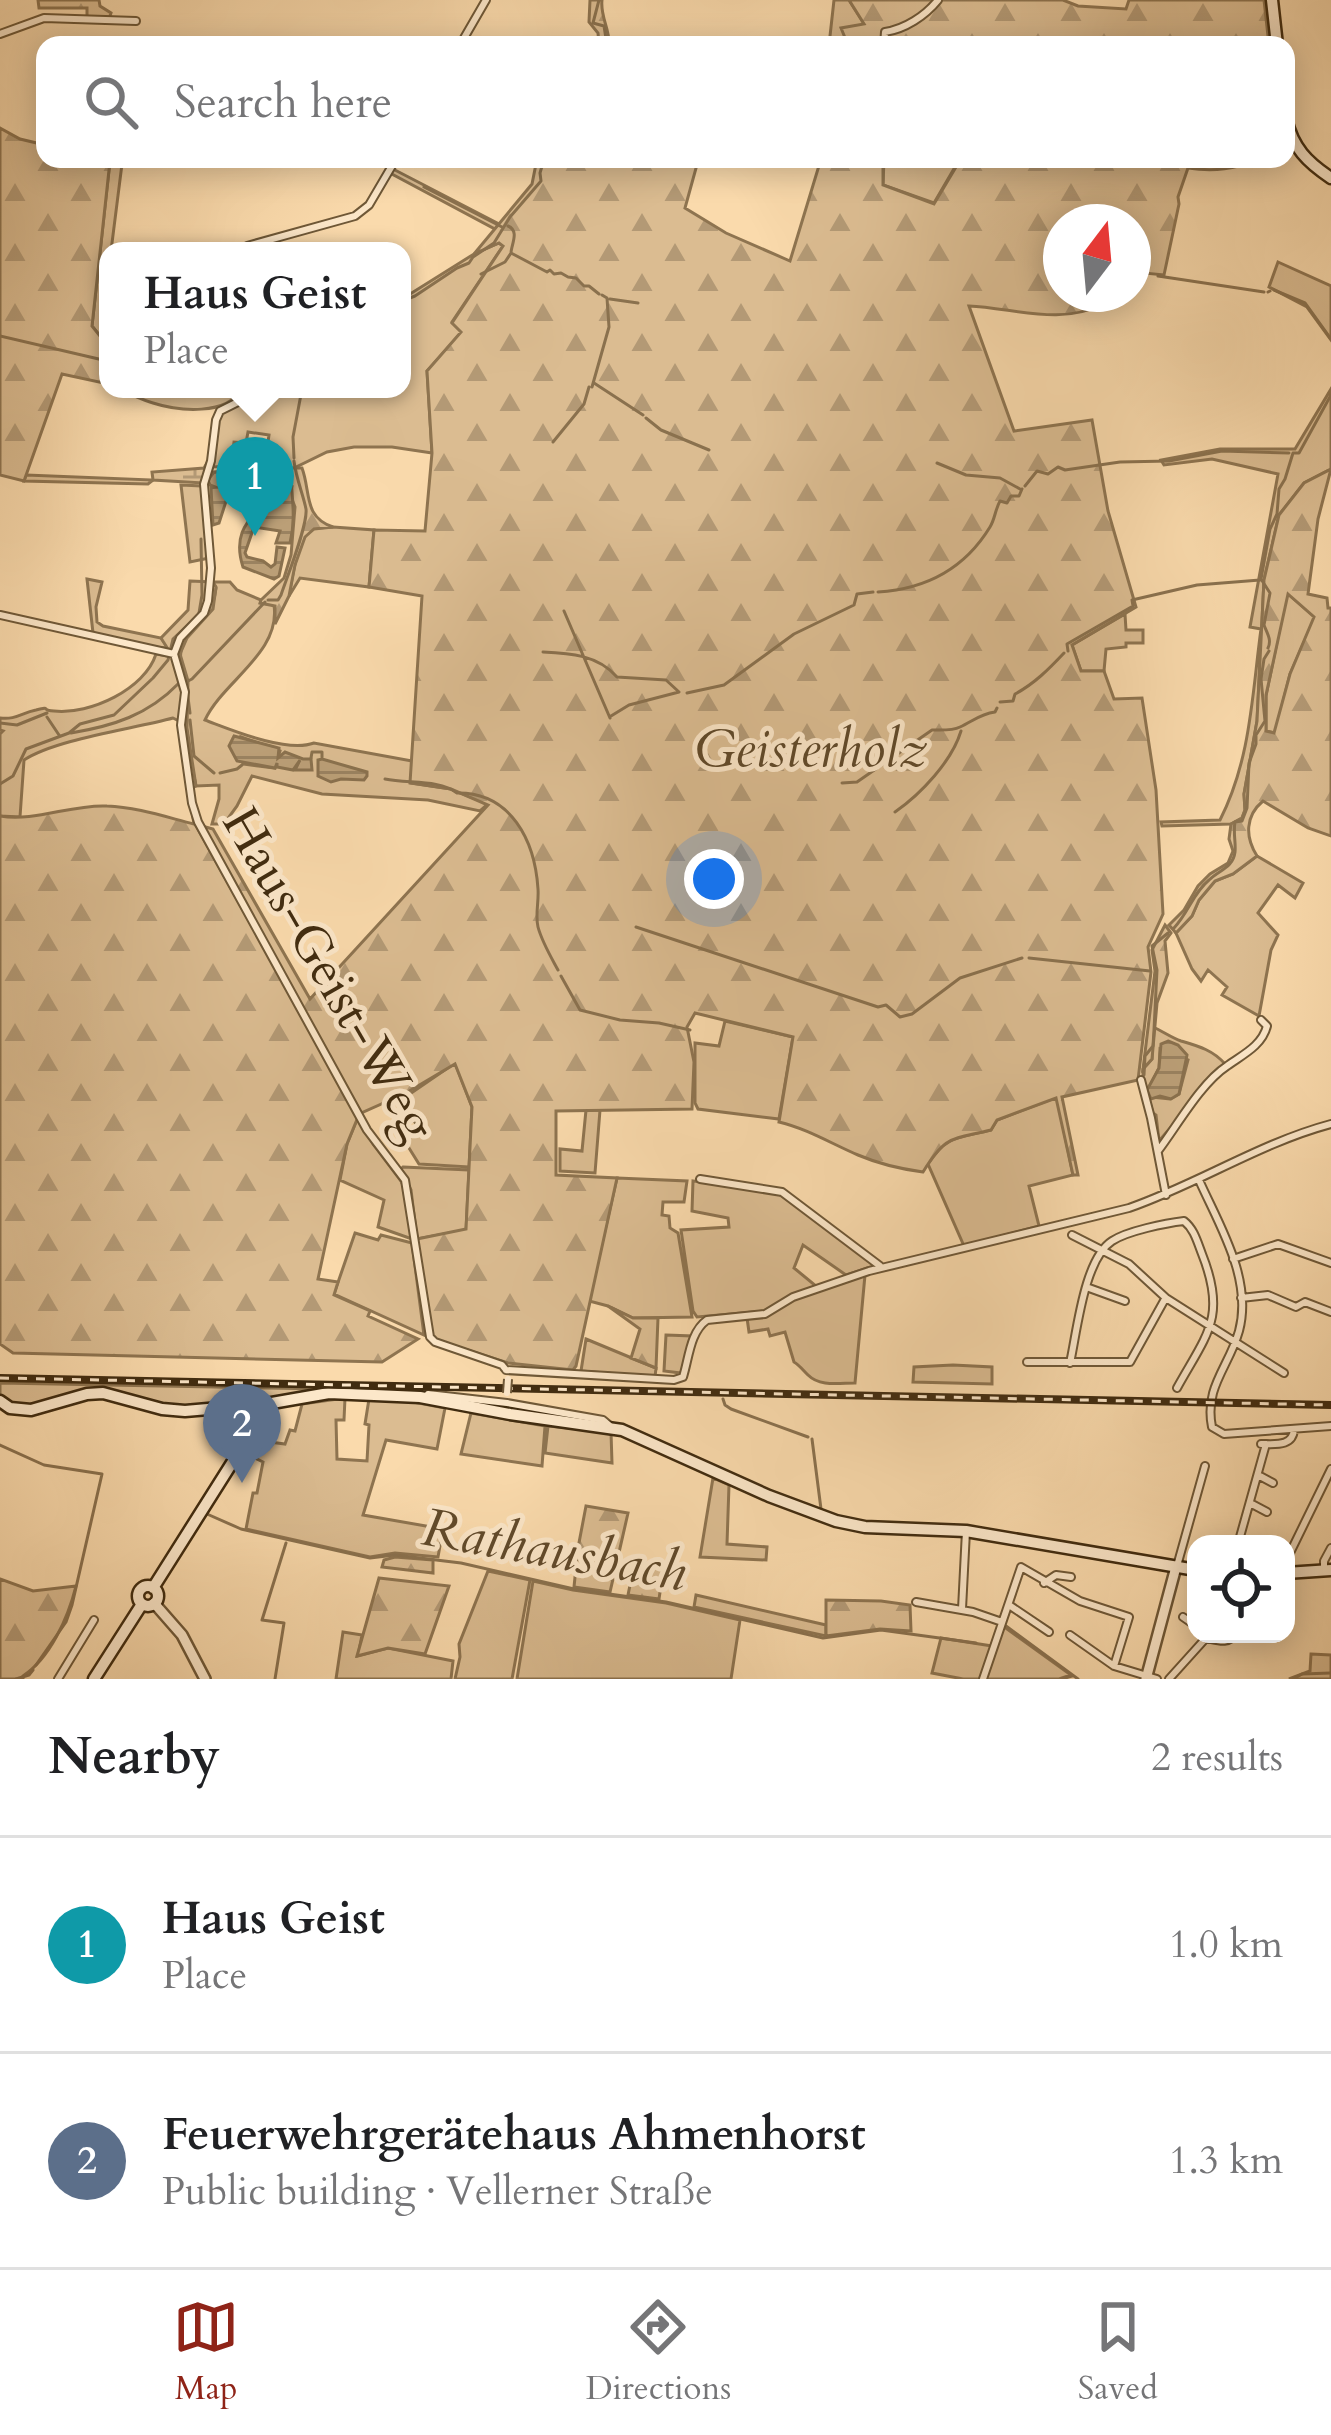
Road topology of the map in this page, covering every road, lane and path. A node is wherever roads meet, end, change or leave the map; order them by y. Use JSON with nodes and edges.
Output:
{"nodes":[{"id":1,"x":486,"y":0,"type":"edge"},
{"id":2,"x":938,"y":0,"type":"edge"},
{"id":3,"x":1272,"y":0,"type":"edge"},
{"id":4,"x":136,"y":21,"type":"dead end"},
{"id":5,"x":0,"y":34,"type":"edge"},
{"id":6,"x":465,"y":36,"type":"edge"},
{"id":7,"x":885,"y":36,"type":"edge"},
{"id":8,"x":1276,"y":36,"type":"edge"},
{"id":9,"x":1295,"y":144,"type":"edge"},
{"id":10,"x":391,"y":168,"type":"edge"},
{"id":11,"x":1331,"y":178,"type":"edge"},
{"id":12,"x":261,"y":242,"type":"edge"},
{"id":13,"x":240,"y":398,"type":"edge"},
{"id":14,"x":0,"y":615,"type":"edge"},
{"id":15,"x":170,"y":653,"type":"junction"},
{"id":16,"x":1261,"y":1020,"type":"dead end"},
{"id":17,"x":1141,"y":1080,"type":"dead end"},
{"id":18,"x":1331,"y":1124,"type":"edge"},
{"id":19,"x":1159,"y":1151,"type":"junction"},
{"id":20,"x":700,"y":1179,"type":"dead end"},
{"id":21,"x":1199,"y":1180,"type":"junction"},
{"id":22,"x":1166,"y":1195,"type":"junction"},
{"id":23,"x":1072,"y":1235,"type":"dead end"},
{"id":24,"x":1103,"y":1249,"type":"junction"},
{"id":25,"x":1233,"y":1258,"type":"junction"},
{"id":26,"x":1331,"y":1263,"type":"edge"},
{"id":27,"x":881,"y":1268,"type":"junction"},
{"id":28,"x":1087,"y":1287,"type":"junction"},
{"id":29,"x":1166,"y":1298,"type":"junction"},
{"id":30,"x":1241,"y":1298,"type":"junction"},
{"id":31,"x":1124,"y":1301,"type":"dead end"},
{"id":32,"x":1331,"y":1312,"type":"edge"},
{"id":33,"x":1211,"y":1326,"type":"junction"},
{"id":34,"x":1234,"y":1342,"type":"junction"},
{"id":35,"x":1027,"y":1362,"type":"dead end"},
{"id":36,"x":1070,"y":1364,"type":"junction"},
{"id":37,"x":1284,"y":1373,"type":"dead end"},
{"id":38,"x":507,"y":1374,"type":"junction"},
{"id":39,"x":1177,"y":1388,"type":"dead end"},
{"id":40,"x":420,"y":1396,"type":"junction"},
{"id":41,"x":507,"y":1398,"type":"junction"},
{"id":42,"x":0,"y":1401,"type":"edge"},
{"id":43,"x":266,"y":1404,"type":"junction"},
{"id":44,"x":1331,"y":1426,"type":"edge"},
{"id":45,"x":609,"y":1427,"type":"junction"},
{"id":46,"x":1294,"y":1429,"type":"junction"},
{"id":47,"x":1205,"y":1466,"type":"dead end"},
{"id":48,"x":1331,"y":1469,"type":"edge"},
{"id":49,"x":1258,"y":1475,"type":"junction"},
{"id":50,"x":1273,"y":1483,"type":"dead end"},
{"id":51,"x":1250,"y":1503,"type":"junction"},
{"id":52,"x":1267,"y":1511,"type":"dead end"},
{"id":53,"x":966,"y":1531,"type":"junction"},
{"id":54,"x":1241,"y":1535,"type":"edge"},
{"id":55,"x":1331,"y":1548,"type":"edge"},
{"id":56,"x":1295,"y":1553,"type":"edge"},
{"id":57,"x":1176,"y":1567,"type":"junction"},
{"id":58,"x":1187,"y":1569,"type":"edge"},
{"id":59,"x":1295,"y":1569,"type":"edge"},
{"id":60,"x":1328,"y":1570,"type":"edge"},
{"id":61,"x":1071,"y":1576,"type":"dead end"},
{"id":62,"x":1044,"y":1582,"type":"junction"},
{"id":63,"x":916,"y":1602,"type":"dead end"},
{"id":64,"x":148,"y":1604,"type":"junction"},
{"id":65,"x":1009,"y":1604,"type":"junction"},
{"id":66,"x":962,"y":1609,"type":"junction"},
{"id":67,"x":1183,"y":1617,"type":"dead end"},
{"id":68,"x":1187,"y":1620,"type":"edge"},
{"id":69,"x":94,"y":1621,"type":"dead end"},
{"id":70,"x":1002,"y":1622,"type":"junction"},
{"id":71,"x":1049,"y":1632,"type":"dead end"},
{"id":72,"x":1070,"y":1635,"type":"dead end"},
{"id":73,"x":1199,"y":1643,"type":"edge"},
{"id":74,"x":1114,"y":1666,"type":"junction"},
{"id":75,"x":1150,"y":1678,"type":"edge"},
{"id":76,"x":58,"y":1679,"type":"edge"},
{"id":77,"x":94,"y":1679,"type":"edge"},
{"id":78,"x":206,"y":1679,"type":"edge"},
{"id":79,"x":983,"y":1679,"type":"edge"},
{"id":80,"x":1169,"y":1679,"type":"edge"}],
"edges":[{"from":1,"to":6,"type":"street"},
{"from":2,"to":7,"type":"street"},
{"from":3,"to":8,"type":"main road"},
{"from":4,"to":5,"type":"street"},
{"from":9,"to":11,"type":"main road"},
{"from":10,"to":12,"type":"street"},
{"from":13,"to":15,"type":"street"},
{"from":14,"to":15,"type":"street"},
{"from":15,"to":38,"type":"street","name":"Haus-Geist-Weg"},
{"from":16,"to":19,"type":"street"},
{"from":17,"to":19,"type":"street"},
{"from":18,"to":21,"type":"street"},
{"from":19,"to":22,"type":"street"},
{"from":20,"to":27,"type":"street"},
{"from":21,"to":22,"type":"street"},
{"from":21,"to":25,"type":"street"},
{"from":22,"to":27,"type":"street"},
{"from":23,"to":24,"type":"street"},
{"from":24,"to":28,"type":"street"},
{"from":24,"to":29,"type":"street"},
{"from":24,"to":33,"type":"street"},
{"from":25,"to":26,"type":"street"},
{"from":25,"to":30,"type":"street"},
{"from":27,"to":38,"type":"street"},
{"from":28,"to":31,"type":"street"},
{"from":28,"to":36,"type":"street"},
{"from":29,"to":33,"type":"street"},
{"from":29,"to":36,"type":"street"},
{"from":30,"to":32,"type":"street"},
{"from":30,"to":34,"type":"street"},
{"from":33,"to":34,"type":"street"},
{"from":33,"to":39,"type":"street"},
{"from":34,"to":37,"type":"street"},
{"from":34,"to":46,"type":"street"},
{"from":35,"to":36,"type":"street"},
{"from":38,"to":41,"type":"street","bridge":true},
{"from":40,"to":41,"type":"street"},
{"from":40,"to":43,"type":"main road"},
{"from":40,"to":45,"type":"main road"},
{"from":41,"to":45,"type":"street"},
{"from":42,"to":43,"type":"main road"},
{"from":43,"to":64,"type":"main road"},
{"from":44,"to":46,"type":"street"},
{"from":45,"to":53,"type":"main road"},
{"from":46,"to":49,"type":"street"},
{"from":47,"to":57,"type":"street"},
{"from":48,"to":56,"type":"street"},
{"from":49,"to":50,"type":"street"},
{"from":49,"to":51,"type":"street"},
{"from":51,"to":52,"type":"street"},
{"from":51,"to":54,"type":"street"},
{"from":53,"to":57,"type":"main road"},
{"from":53,"to":66,"type":"street"},
{"from":55,"to":60,"type":"street"},
{"from":57,"to":58,"type":"main road"},
{"from":57,"to":75,"type":"street"},
{"from":59,"to":60,"type":"main road"},
{"from":61,"to":62,"type":"street"},
{"from":62,"to":65,"type":"street"},
{"from":62,"to":74,"type":"street"},
{"from":63,"to":66,"type":"street"},
{"from":64,"to":77,"type":"main road"},
{"from":64,"to":78,"type":"street"},
{"from":65,"to":70,"type":"street"},
{"from":65,"to":71,"type":"street"},
{"from":66,"to":70,"type":"street"},
{"from":67,"to":68,"type":"street"},
{"from":69,"to":76,"type":"street"},
{"from":70,"to":79,"type":"street"},
{"from":72,"to":74,"type":"street"},
{"from":73,"to":80,"type":"street"},
{"from":74,"to":75,"type":"street"}]}
